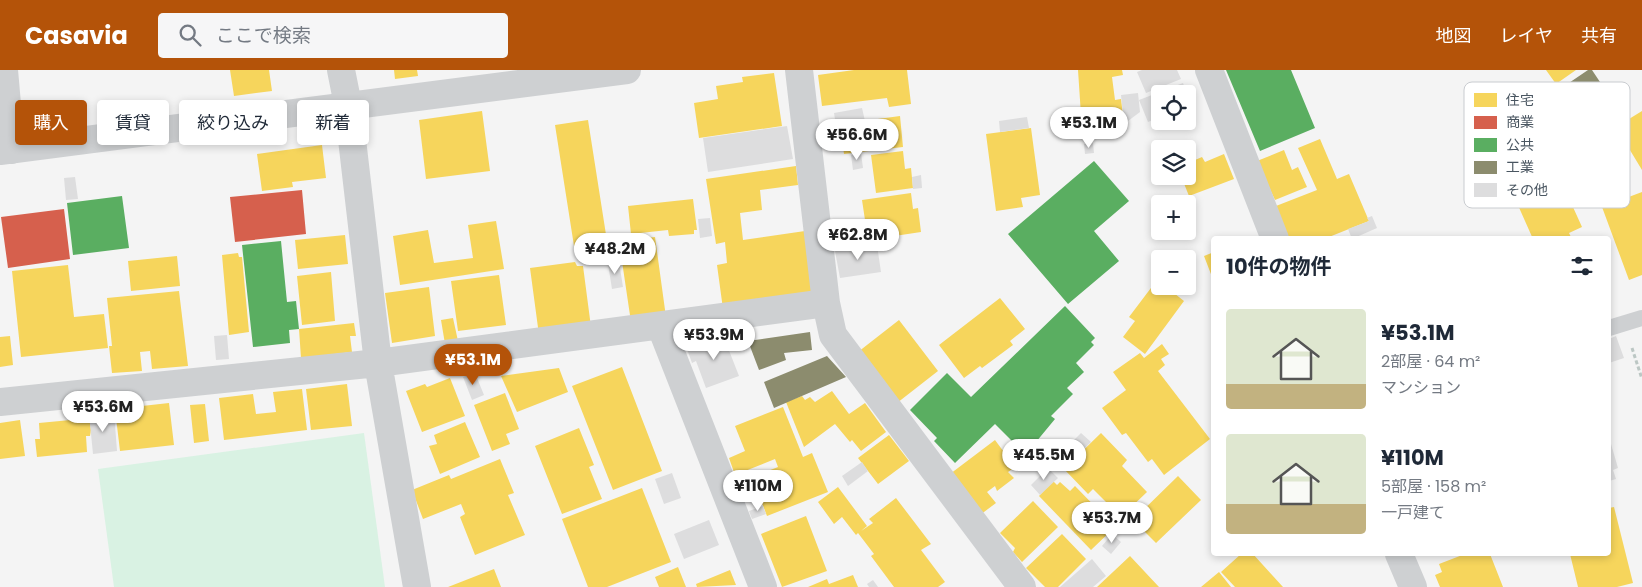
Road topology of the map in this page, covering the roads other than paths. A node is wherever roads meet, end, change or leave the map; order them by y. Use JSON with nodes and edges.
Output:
{"nodes":[{"id":1,"x":4,"y":70,"type":"edge"},
{"id":2,"x":341,"y":70,"type":"edge"},
{"id":3,"x":627,"y":70,"type":"edge"},
{"id":4,"x":799,"y":70,"type":"edge"},
{"id":5,"x":1209,"y":70,"type":"edge"},
{"id":6,"x":547,"y":75,"type":"edge"},
{"id":7,"x":347,"y":100,"type":"edge"},
{"id":8,"x":369,"y":102,"type":"edge"},
{"id":9,"x":297,"y":112,"type":"edge"},
{"id":10,"x":353,"y":145,"type":"edge"},
{"id":11,"x":5,"y":151,"type":"edge"},
{"id":12,"x":1274,"y":236,"type":"edge"},
{"id":13,"x":826,"y":304,"type":"junction"},
{"id":14,"x":1642,"y":318,"type":"edge"},
{"id":15,"x":1616,"y":326,"type":"edge"},
{"id":16,"x":661,"y":327,"type":"junction"},
{"id":17,"x":378,"y":363,"type":"junction"},
{"id":18,"x":0,"y":402,"type":"edge"},
{"id":19,"x":1400,"y":556,"type":"edge"},
{"id":20,"x":417,"y":587,"type":"edge"},
{"id":21,"x":764,"y":587,"type":"edge"},
{"id":22,"x":1022,"y":587,"type":"edge"},
{"id":23,"x":1412,"y":587,"type":"edge"}],
"edges":[{"from":1,"to":11,"type":"street"},
{"from":2,"to":7,"type":"street"},
{"from":3,"to":6,"type":"street"},
{"from":4,"to":13,"type":"street"},
{"from":5,"to":12,"type":"street"},
{"from":6,"to":8,"type":"street"},
{"from":9,"to":11,"type":"street"},
{"from":10,"to":17,"type":"street"},
{"from":13,"to":16,"type":"street"},
{"from":13,"to":22,"type":"street"},
{"from":14,"to":15,"type":"lane"},
{"from":16,"to":17,"type":"street"},
{"from":16,"to":21,"type":"street"},
{"from":17,"to":18,"type":"street"},
{"from":17,"to":20,"type":"street"},
{"from":19,"to":23,"type":"street"}]}
